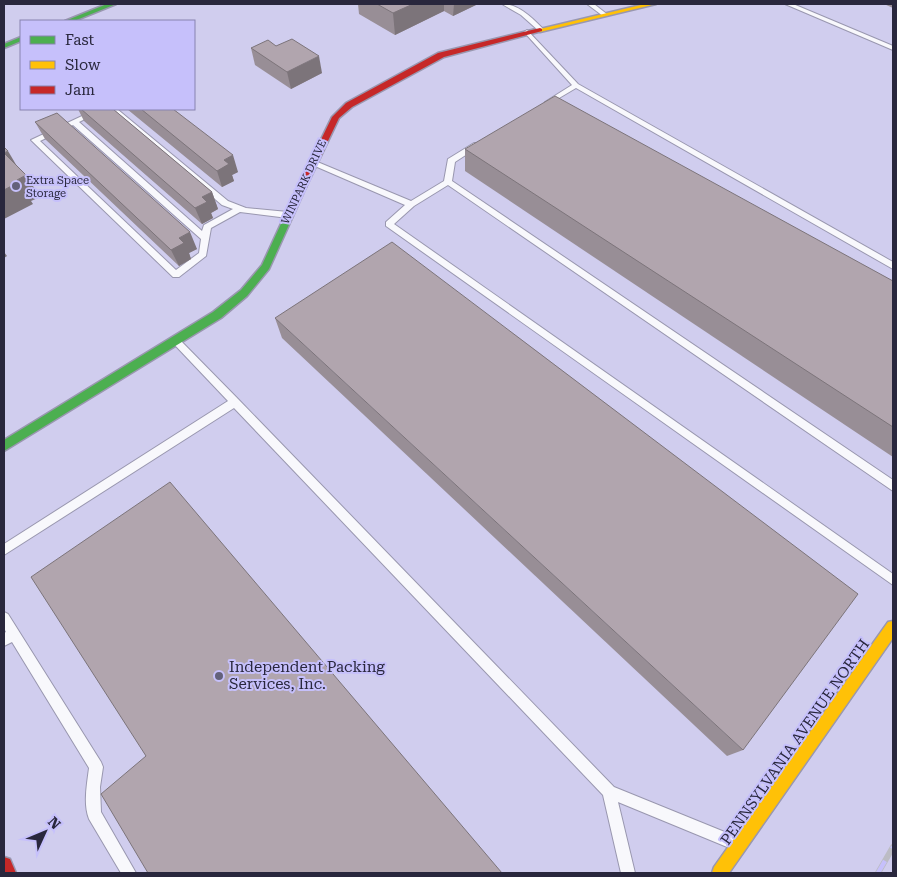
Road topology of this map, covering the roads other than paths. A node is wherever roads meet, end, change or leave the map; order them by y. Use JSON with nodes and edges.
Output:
{"nodes":[{"id":1,"x":113,"y":4,"type":"edge"},
{"id":2,"x":504,"y":4,"type":"edge"},
{"id":3,"x":590,"y":4,"type":"edge"},
{"id":4,"x":653,"y":4,"type":"edge"},
{"id":5,"x":788,"y":4,"type":"edge"},
{"id":6,"x":605,"y":15,"type":"junction"},
{"id":7,"x":71,"y":20,"type":"edge"},
{"id":8,"x":541,"y":30,"type":"junction"},
{"id":9,"x":528,"y":32,"type":"junction"},
{"id":10,"x":20,"y":39,"type":"edge"},
{"id":11,"x":4,"y":46,"type":"edge"},
{"id":12,"x":893,"y":48,"type":"edge"},
{"id":13,"x":576,"y":85,"type":"junction"},
{"id":14,"x":542,"y":105,"type":"edge"},
{"id":15,"x":100,"y":110,"type":"edge"},
{"id":16,"x":114,"y":110,"type":"edge"},
{"id":17,"x":74,"y":122,"type":"junction"},
{"id":18,"x":484,"y":140,"type":"edge"},
{"id":19,"x":312,"y":164,"type":"junction"},
{"id":20,"x":448,"y":182,"type":"junction"},
{"id":21,"x":411,"y":204,"type":"junction"},
{"id":22,"x":239,"y":209,"type":"junction"},
{"id":23,"x":288,"y":215,"type":"junction"},
{"id":24,"x":206,"y":239,"type":"junction"},
{"id":25,"x":893,"y":266,"type":"edge"},
{"id":26,"x":175,"y":340,"type":"junction"},
{"id":27,"x":235,"y":402,"type":"junction"},
{"id":28,"x":4,"y":446,"type":"edge"},
{"id":29,"x":893,"y":486,"type":"edge"},
{"id":30,"x":4,"y":550,"type":"edge"},
{"id":31,"x":893,"y":580,"type":"edge"},
{"id":32,"x":4,"y":618,"type":"edge"},
{"id":33,"x":893,"y":627,"type":"edge"},
{"id":34,"x":8,"y":637,"type":"edge"},
{"id":35,"x":609,"y":792,"type":"junction"},
{"id":36,"x":740,"y":846,"type":"junction"},
{"id":37,"x":4,"y":865,"type":"edge"},
{"id":38,"x":8,"y":873,"type":"edge"},
{"id":39,"x":129,"y":873,"type":"edge"},
{"id":40,"x":628,"y":873,"type":"edge"},
{"id":41,"x":720,"y":873,"type":"edge"}],
"edges":[{"from":1,"to":7,"type":"street"},
{"from":2,"to":8,"type":"lane"},
{"from":3,"to":6,"type":"lane"},
{"from":4,"to":6,"type":"street","name":"WINPARK DRIVE"},
{"from":5,"to":12,"type":"lane"},
{"from":6,"to":8,"type":"street","name":"WINPARK DRIVE"},
{"from":8,"to":9,"type":"street","name":"WINPARK DRIVE"},
{"from":9,"to":13,"type":"lane"},
{"from":9,"to":19,"type":"street","name":"WINPARK DRIVE"},
{"from":10,"to":11,"type":"street"},
{"from":13,"to":14,"type":"lane"},
{"from":13,"to":25,"type":"lane"},
{"from":15,"to":17,"type":"lane"},
{"from":16,"to":22,"type":"lane"},
{"from":17,"to":24,"type":"lane"},
{"from":17,"to":24,"type":"lane"},
{"from":18,"to":20,"type":"lane"},
{"from":19,"to":21,"type":"lane"},
{"from":19,"to":23,"type":"street","name":"WINPARK DRIVE"},
{"from":20,"to":21,"type":"lane"},
{"from":20,"to":29,"type":"lane"},
{"from":21,"to":31,"type":"lane"},
{"from":22,"to":23,"type":"lane"},
{"from":22,"to":24,"type":"lane"},
{"from":23,"to":26,"type":"street","name":"WINPARK DRIVE"},
{"from":26,"to":27,"type":"lane"},
{"from":26,"to":28,"type":"street","name":"WINPARK DRIVE"},
{"from":27,"to":30,"type":"lane"},
{"from":27,"to":35,"type":"lane"},
{"from":32,"to":34,"type":"lane"},
{"from":33,"to":36,"type":"street","name":"PENNSYLVANIA AVENUE NORTH"},
{"from":34,"to":39,"type":"lane"},
{"from":35,"to":36,"type":"lane"},
{"from":35,"to":40,"type":"lane"},
{"from":36,"to":41,"type":"street","name":"PENNSYLVANIA AVENUE NORTH"},
{"from":37,"to":38,"type":"street"}]}
